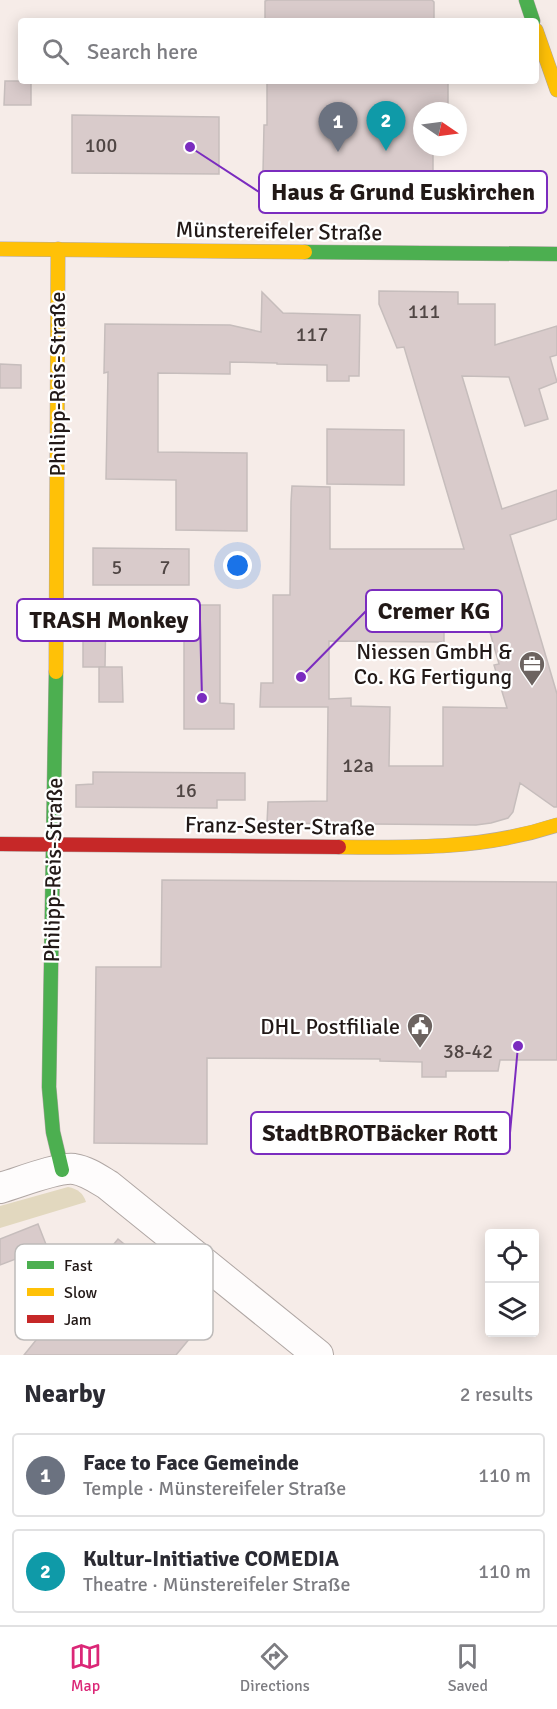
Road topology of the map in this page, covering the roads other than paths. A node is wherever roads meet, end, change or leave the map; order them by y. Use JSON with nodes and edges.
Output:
{"nodes":[{"id":1,"x":526,"y":0,"type":"edge"},
{"id":2,"x":532,"y":18,"type":"edge"},
{"id":3,"x":539,"y":39,"type":"edge"},
{"id":4,"x":557,"y":90,"type":"edge"},
{"id":5,"x":0,"y":249,"type":"edge"},
{"id":6,"x":58,"y":249,"type":"junction"},
{"id":7,"x":557,"y":254,"type":"edge"},
{"id":8,"x":557,"y":825,"type":"edge"},
{"id":9,"x":0,"y":844,"type":"edge"},
{"id":10,"x":54,"y":845,"type":"junction"},
{"id":11,"x":62,"y":1170,"type":"junction"},
{"id":12,"x":0,"y":1188,"type":"edge"},
{"id":13,"x":181,"y":1244,"type":"edge"},
{"id":14,"x":213,"y":1270,"type":"edge"},
{"id":15,"x":318,"y":1355,"type":"edge"}],
"edges":[{"from":1,"to":2,"type":"street"},
{"from":3,"to":4,"type":"street"},
{"from":5,"to":6,"type":"street","name":"Münstereifeler Straße"},
{"from":6,"to":7,"type":"street","name":"Münstereifeler Straße"},
{"from":6,"to":10,"type":"street","name":"Philipp-Reis-Straße"},
{"from":8,"to":10,"type":"street","name":"Franz-Sester-Straße"},
{"from":9,"to":10,"type":"street","name":"Franz-Sester-Straße"},
{"from":10,"to":11,"type":"street","name":"Philipp-Reis-Straße"},
{"from":11,"to":12,"type":"street"},
{"from":11,"to":13,"type":"street"},
{"from":14,"to":15,"type":"street"}]}
